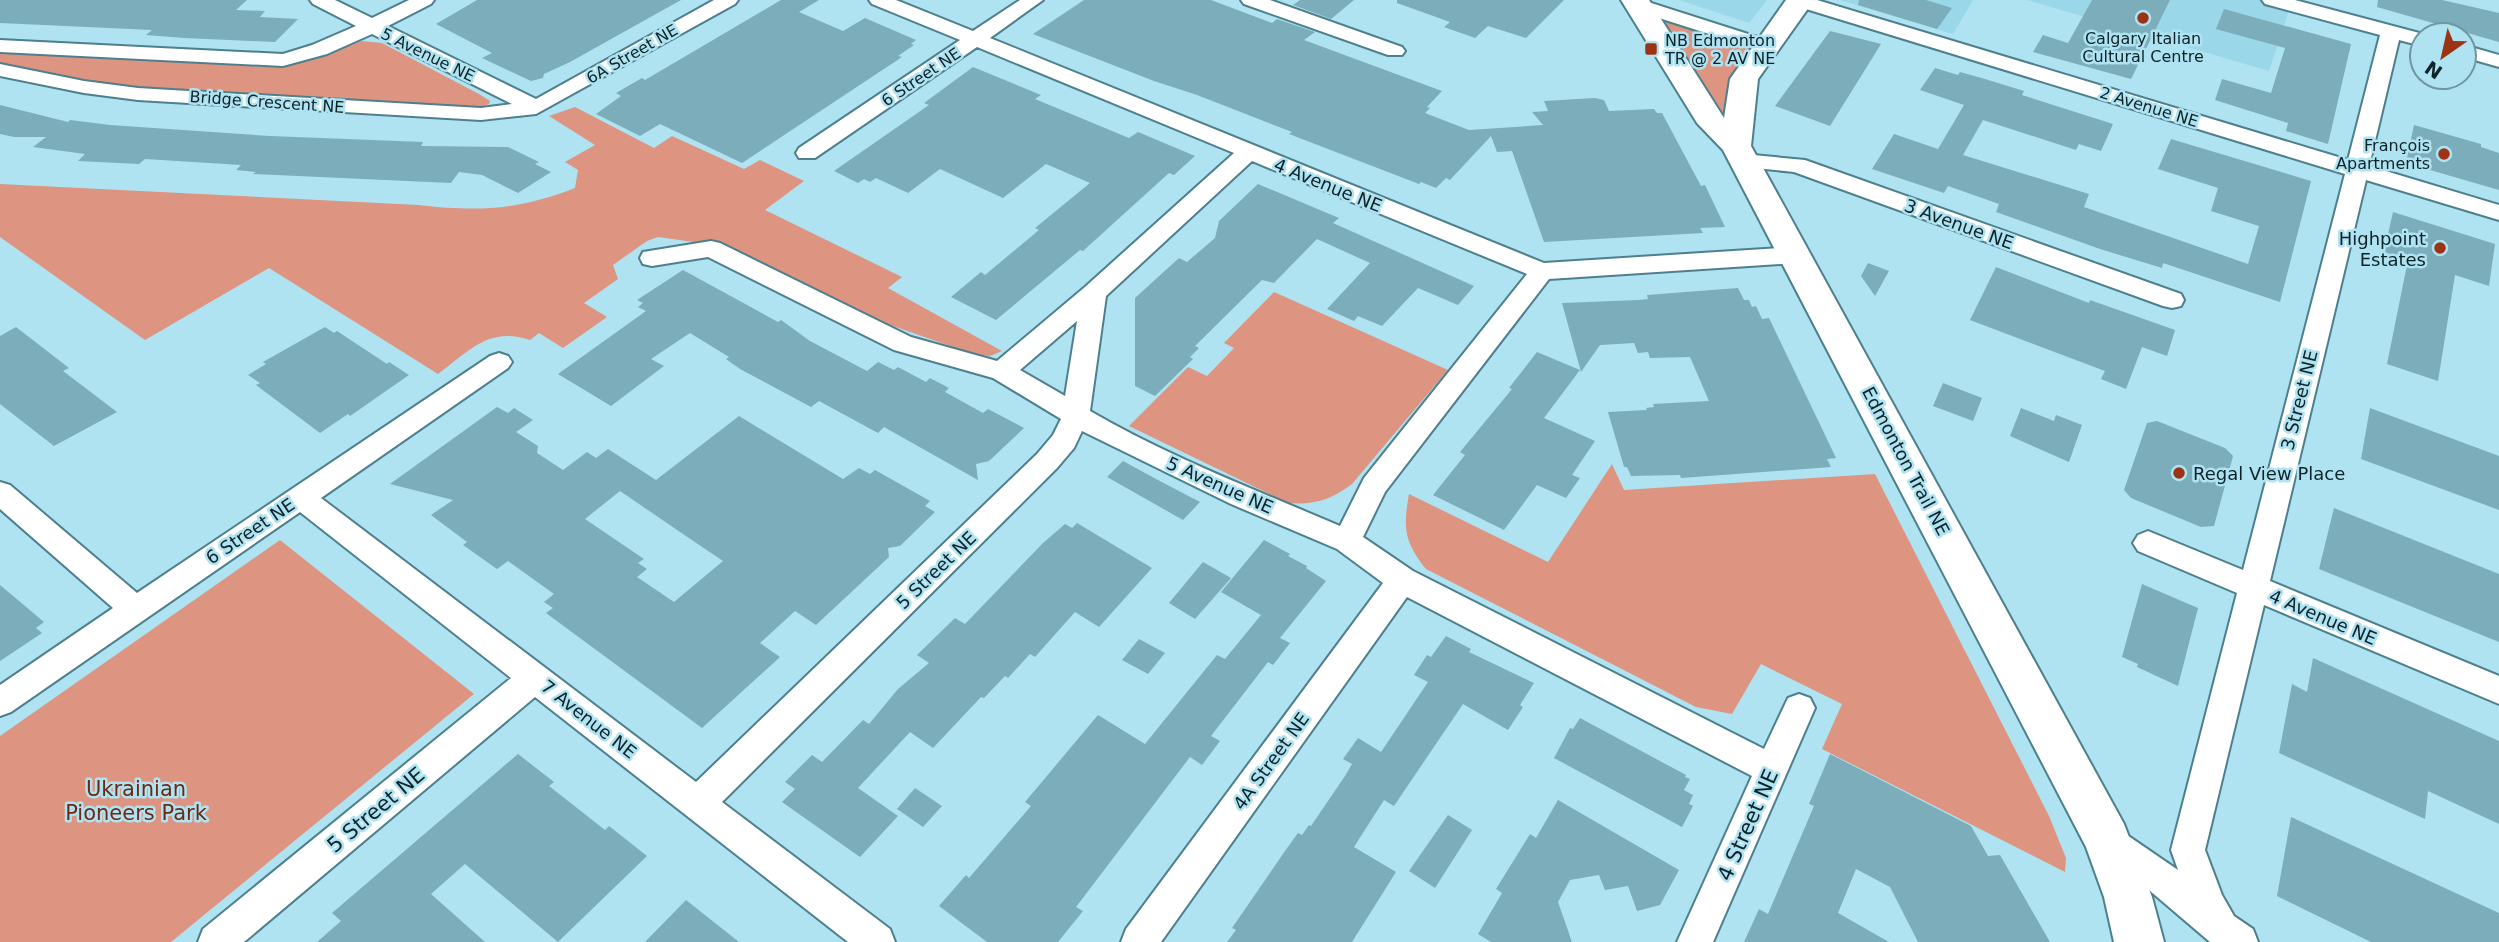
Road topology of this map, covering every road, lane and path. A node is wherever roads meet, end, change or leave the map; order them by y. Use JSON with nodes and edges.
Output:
{"nodes":[{"id":1,"x":320,"y":0,"type":"edge"},
{"id":2,"x":424,"y":0,"type":"edge"},
{"id":3,"x":728,"y":0,"type":"edge"},
{"id":4,"x":879,"y":0,"type":"edge"},
{"id":5,"x":1033,"y":0,"type":"edge"},
{"id":6,"x":1251,"y":0,"type":"edge"},
{"id":7,"x":1800,"y":0,"type":"edge"},
{"id":8,"x":2272,"y":0,"type":"edge"},
{"id":9,"x":1637,"y":3,"type":"edge"},
{"id":10,"x":370,"y":26,"type":"junction"},
{"id":11,"x":2391,"y":32,"type":"junction"},
{"id":12,"x":2408,"y":36,"type":"edge"},
{"id":13,"x":976,"y":40,"type":"junction"},
{"id":14,"x":0,"y":46,"type":"edge"},
{"id":15,"x":1766,"y":46,"type":"junction"},
{"id":16,"x":1395,"y":51,"type":"dead end"},
{"id":17,"x":2478,"y":55,"type":"edge"},
{"id":18,"x":2499,"y":61,"type":"edge"},
{"id":19,"x":0,"y":70,"type":"edge"},
{"id":20,"x":536,"y":108,"type":"junction"},
{"id":21,"x":807,"y":153,"type":"dead end"},
{"id":22,"x":1247,"y":153,"type":"junction"},
{"id":23,"x":1739,"y":153,"type":"junction"},
{"id":24,"x":2357,"y":170,"type":"junction"},
{"id":25,"x":2499,"y":214,"type":"edge"},
{"id":26,"x":1796,"y":255,"type":"junction"},
{"id":27,"x":652,"y":258,"type":"dead end"},
{"id":28,"x":1542,"y":271,"type":"junction"},
{"id":29,"x":1094,"y":293,"type":"junction"},
{"id":30,"x":2172,"y":300,"type":"dead end"},
{"id":31,"x":499,"y":362,"type":"dead end"},
{"id":32,"x":1002,"y":370,"type":"junction"},
{"id":33,"x":1076,"y":415,"type":"junction"},
{"id":34,"x":0,"y":493,"type":"edge"},
{"id":35,"x":300,"y":497,"type":"junction"},
{"id":36,"x":1347,"y":541,"type":"junction"},
{"id":37,"x":2148,"y":543,"type":"dead end"},
{"id":38,"x":1402,"y":580,"type":"junction"},
{"id":39,"x":2253,"y":587,"type":"junction"},
{"id":40,"x":135,"y":609,"type":"junction"},
{"id":41,"x":536,"y":677,"type":"junction"},
{"id":42,"x":2499,"y":690,"type":"edge"},
{"id":43,"x":0,"y":702,"type":"edge"},
{"id":44,"x":1799,"y":708,"type":"dead end"},
{"id":45,"x":1773,"y":770,"type":"junction"},
{"id":46,"x":697,"y":804,"type":"junction"},
{"id":47,"x":2107,"y":840,"type":"junction"},
{"id":48,"x":2188,"y":850,"type":"junction"},
{"id":49,"x":2230,"y":934,"type":"edge"},
{"id":50,"x":216,"y":942,"type":"edge"},
{"id":51,"x":877,"y":942,"type":"edge"},
{"id":52,"x":1139,"y":942,"type":"edge"},
{"id":53,"x":1695,"y":942,"type":"edge"},
{"id":54,"x":2139,"y":942,"type":"edge"}],
"edges":[{"from":1,"to":10,"type":"street","name":"5 Avenue NE"},
{"from":2,"to":10,"type":"street"},
{"from":3,"to":20,"type":"street","name":"6A Street NE"},
{"from":4,"to":13,"type":"street","name":"4 Avenue NE"},
{"from":5,"to":13,"type":"street","name":"6 Street NE"},
{"from":6,"to":16,"type":"street"},
{"from":7,"to":15,"type":"main road"},
{"from":7,"to":24,"type":"street","name":"2 Avenue NE"},
{"from":8,"to":11,"type":"street"},
{"from":9,"to":15,"type":"street"},
{"from":9,"to":23,"type":"main road","name":"Edmonton Trail NE"},
{"from":10,"to":14,"type":"street"},
{"from":10,"to":20,"type":"street","name":"5 Avenue NE"},
{"from":11,"to":12,"type":"street"},
{"from":11,"to":24,"type":"street","name":"3 Street NE"},
{"from":13,"to":21,"type":"street","name":"6 Street NE"},
{"from":13,"to":22,"type":"street","name":"4 Avenue NE"},
{"from":15,"to":23,"type":"main road"},
{"from":17,"to":18,"type":"street"},
{"from":19,"to":20,"type":"street","name":"Bridge Crescent NE"},
{"from":22,"to":28,"type":"street","name":"4 Avenue NE"},
{"from":22,"to":29,"type":"street"},
{"from":23,"to":26,"type":"main road","name":"Edmonton Trail NE"},
{"from":23,"to":30,"type":"street","name":"3 Avenue NE"},
{"from":24,"to":25,"type":"street","name":"2 Avenue NE"},
{"from":24,"to":39,"type":"street","name":"3 Street NE"},
{"from":26,"to":28,"type":"street","name":"4 Avenue NE"},
{"from":26,"to":47,"type":"main road","name":"Edmonton Trail NE"},
{"from":27,"to":32,"type":"street","name":"5 Avenue NE"},
{"from":28,"to":36,"type":"street"},
{"from":29,"to":32,"type":"street"},
{"from":29,"to":33,"type":"street","name":"5 Street NE"},
{"from":31,"to":35,"type":"street","name":"6 Street NE"},
{"from":32,"to":33,"type":"street","name":"5 Avenue NE"},
{"from":33,"to":36,"type":"street","name":"5 Avenue NE"},
{"from":33,"to":46,"type":"street","name":"5 Street NE"},
{"from":34,"to":40,"type":"street"},
{"from":35,"to":40,"type":"street","name":"6 Street NE"},
{"from":35,"to":41,"type":"street","name":"7 Avenue NE"},
{"from":36,"to":38,"type":"street","name":"5 Avenue NE"},
{"from":37,"to":39,"type":"street","name":"4 Avenue NE"},
{"from":38,"to":45,"type":"street","name":"5 Avenue NE"},
{"from":38,"to":52,"type":"street","name":"4A Street NE"},
{"from":39,"to":42,"type":"street","name":"4 Avenue NE"},
{"from":39,"to":48,"type":"street","name":"3 Street NE"},
{"from":40,"to":43,"type":"street","name":"6 Street NE"},
{"from":41,"to":46,"type":"street","name":"7 Avenue NE"},
{"from":41,"to":50,"type":"street","name":"5 Street NE"},
{"from":44,"to":45,"type":"street","name":"4 Street NE"},
{"from":45,"to":53,"type":"street","name":"4 Street NE"},
{"from":46,"to":51,"type":"street","name":"7 Avenue NE"},
{"from":47,"to":48,"type":"street"},
{"from":47,"to":49,"type":"street"},
{"from":47,"to":54,"type":"main road","name":"Edmonton Trail NE"},
{"from":48,"to":49,"type":"street"}]}
